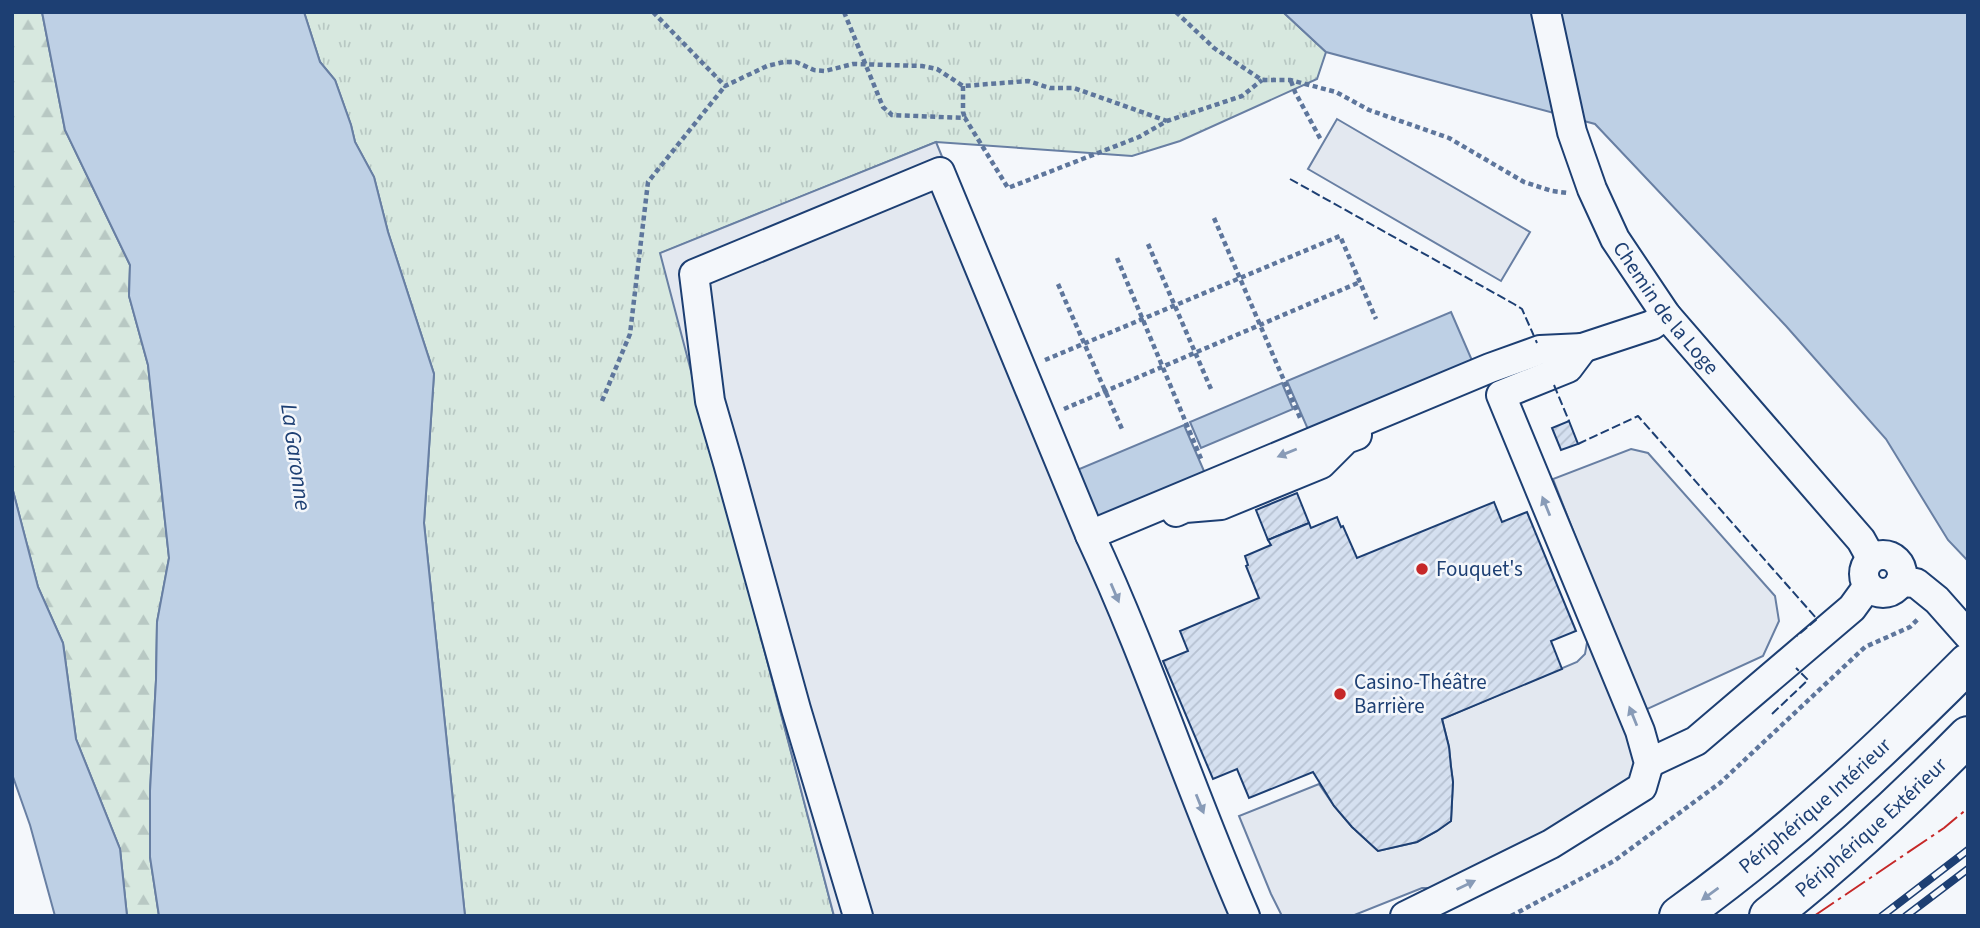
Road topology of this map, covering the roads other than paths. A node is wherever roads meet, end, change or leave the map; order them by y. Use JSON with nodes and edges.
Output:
{"nodes":[{"id":1,"x":1546,"y":12,"type":"edge"},
{"id":2,"x":1666,"y":315,"type":"junction"},
{"id":3,"x":1495,"y":381,"type":"junction"},
{"id":4,"x":1093,"y":540,"type":"junction"},
{"id":5,"x":1871,"y":558,"type":"junction"},
{"id":6,"x":1900,"y":582,"type":"junction"},
{"id":7,"x":1868,"y":586,"type":"junction"},
{"id":8,"x":1968,"y":635,"type":"edge"},
{"id":9,"x":1956,"y":674,"type":"edge"},
{"id":10,"x":1968,"y":736,"type":"edge"},
{"id":11,"x":1649,"y":763,"type":"junction"},
{"id":12,"x":858,"y":916,"type":"edge"},
{"id":13,"x":1245,"y":916,"type":"edge"},
{"id":14,"x":1405,"y":916,"type":"edge"},
{"id":15,"x":1679,"y":916,"type":"edge"},
{"id":16,"x":1769,"y":916,"type":"edge"}],
"edges":[{"from":1,"to":2,"type":"street","name":"Chemin de la Loge"},
{"from":2,"to":3,"type":"street"},
{"from":2,"to":5,"type":"street","name":"Chemin de la Loge"},
{"from":3,"to":4,"type":"street","one_way":true},
{"from":3,"to":4,"type":"street"},
{"from":11,"to":3,"type":"street","one_way":true},
{"from":4,"to":12,"type":"street"},
{"from":4,"to":13,"type":"street","one_way":true},
{"from":5,"to":6,"type":"street"},
{"from":5,"to":7,"type":"street"},
{"from":6,"to":7,"type":"street"},
{"from":6,"to":8,"type":"street"},
{"from":7,"to":11,"type":"street"},
{"from":9,"to":15,"type":"highway","name":"Périphérique Intérieur","one_way":true},
{"from":10,"to":16,"type":"highway","name":"Périphérique Extérieur"},
{"from":14,"to":11,"type":"street","one_way":true}]}
